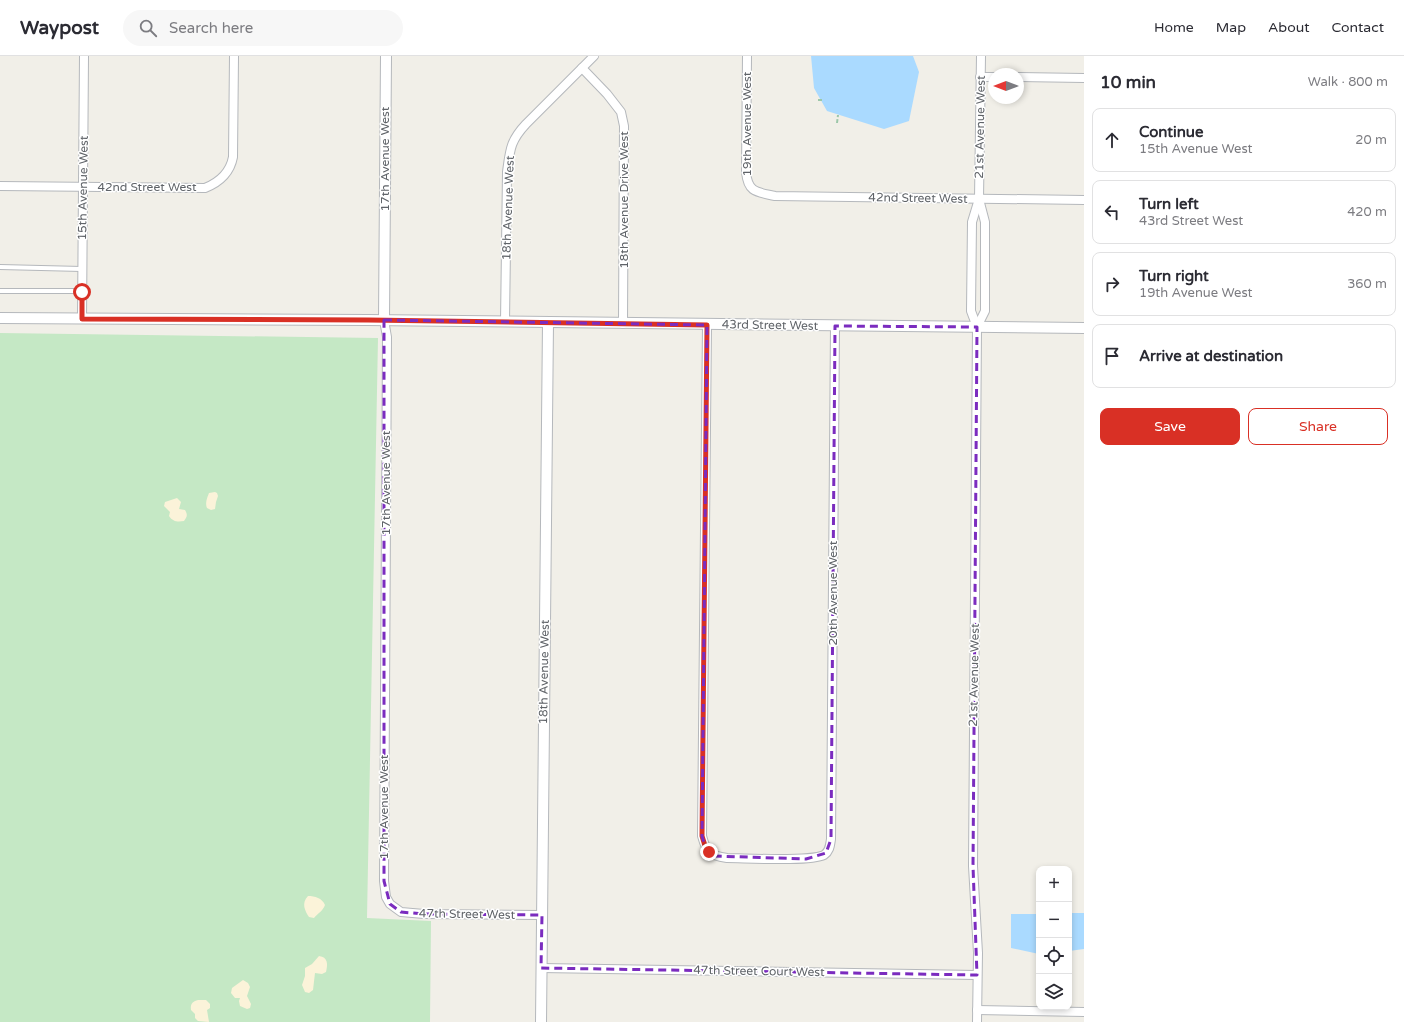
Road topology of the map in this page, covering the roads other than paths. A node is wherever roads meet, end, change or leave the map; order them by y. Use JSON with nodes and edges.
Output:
{"nodes":[{"id":1,"x":84,"y":56,"type":"edge"},
{"id":2,"x":234,"y":56,"type":"edge"},
{"id":3,"x":386,"y":56,"type":"edge"},
{"id":4,"x":594,"y":56,"type":"edge"},
{"id":5,"x":747,"y":56,"type":"edge"},
{"id":6,"x":981,"y":56,"type":"edge"},
{"id":7,"x":582,"y":68,"type":"junction"},
{"id":8,"x":980,"y":77,"type":"junction"},
{"id":9,"x":988,"y":77,"type":"edge"},
{"id":10,"x":1024,"y":77,"type":"edge"},
{"id":11,"x":1084,"y":78,"type":"edge"},
{"id":12,"x":0,"y":186,"type":"edge"},
{"id":13,"x":83,"y":186,"type":"junction"},
{"id":14,"x":753,"y":190,"type":"joint"},
{"id":15,"x":979,"y":199,"type":"junction"},
{"id":16,"x":1084,"y":200,"type":"edge"},
{"id":17,"x":0,"y":267,"type":"edge"},
{"id":18,"x":82,"y":268,"type":"junction"},
{"id":19,"x":0,"y":291,"type":"edge"},
{"id":20,"x":82,"y":292,"type":"junction"},
{"id":21,"x":0,"y":318,"type":"edge"},
{"id":22,"x":82,"y":319,"type":"junction"},
{"id":23,"x":384,"y":320,"type":"junction"},
{"id":24,"x":505,"y":322,"type":"junction"},
{"id":25,"x":548,"y":323,"type":"junction"},
{"id":26,"x":624,"y":324,"type":"junction"},
{"id":27,"x":707,"y":325,"type":"junction"},
{"id":28,"x":835,"y":326,"type":"junction"},
{"id":29,"x":978,"y":327,"type":"junction"},
{"id":30,"x":1084,"y":328,"type":"edge"},
{"id":31,"x":394,"y":908,"type":"joint"},
{"id":32,"x":542,"y":915,"type":"junction"},
{"id":33,"x":541,"y":968,"type":"junction"},
{"id":34,"x":978,"y":975,"type":"junction"},
{"id":35,"x":977,"y":1010,"type":"junction"},
{"id":36,"x":1084,"y":1012,"type":"edge"},
{"id":37,"x":541,"y":1022,"type":"edge"},
{"id":38,"x":977,"y":1022,"type":"edge"}],
"edges":[{"from":1,"to":13,"type":"street","name":"15th Avenue West"},
{"from":2,"to":13,"type":"street","name":"42nd Street West"},
{"from":3,"to":23,"type":"street","name":"17th Avenue West"},
{"from":4,"to":7,"type":"street","name":"18th Avenue West"},
{"from":5,"to":14,"type":"street","name":"19th Avenue West"},
{"from":6,"to":8,"type":"street","name":"21st Avenue West"},
{"from":7,"to":24,"type":"street","name":"18th Avenue West"},
{"from":7,"to":26,"type":"street","name":"18th Avenue Drive West"},
{"from":8,"to":9,"type":"street"},
{"from":8,"to":15,"type":"street","name":"21st Avenue West"},
{"from":10,"to":11,"type":"street"},
{"from":12,"to":13,"type":"street","name":"42nd Street West"},
{"from":13,"to":18,"type":"street","name":"15th Avenue West"},
{"from":14,"to":15,"type":"street","name":"42nd Street West"},
{"from":15,"to":16,"type":"street","name":"42nd Street West"},
{"from":15,"to":29,"type":"street","name":"21st Avenue West"},
{"from":15,"to":29,"type":"street","name":"21st Avenue West"},
{"from":17,"to":18,"type":"lane"},
{"from":18,"to":20,"type":"street","name":"15th Avenue West"},
{"from":19,"to":20,"type":"lane"},
{"from":20,"to":22,"type":"street","name":"15th Avenue West"},
{"from":21,"to":22,"type":"street","name":"43rd Street West"},
{"from":22,"to":23,"type":"street","name":"43rd Street West"},
{"from":23,"to":24,"type":"street","name":"43rd Street West"},
{"from":23,"to":31,"type":"street","name":"17th Avenue West"},
{"from":24,"to":25,"type":"street","name":"43rd Street West"},
{"from":25,"to":26,"type":"street","name":"43rd Street West"},
{"from":25,"to":32,"type":"street","name":"18th Avenue West"},
{"from":26,"to":27,"type":"street","name":"43rd Street West"},
{"from":27,"to":28,"type":"street","name":"43rd Street West"},
{"from":27,"to":28,"type":"street","name":"20th Avenue West"},
{"from":28,"to":29,"type":"street","name":"43rd Street West"},
{"from":29,"to":30,"type":"street","name":"43rd Street West"},
{"from":29,"to":34,"type":"street","name":"21st Avenue West"},
{"from":31,"to":32,"type":"street","name":"47th Street West"},
{"from":32,"to":33,"type":"street","name":"18th Avenue West"},
{"from":33,"to":34,"type":"street","name":"47th Street Court West"},
{"from":33,"to":37,"type":"street","name":"18th Avenue West"},
{"from":34,"to":35,"type":"street","name":"21st Avenue West"},
{"from":35,"to":36,"type":"street"},
{"from":35,"to":38,"type":"street","name":"21st Avenue West"}]}
